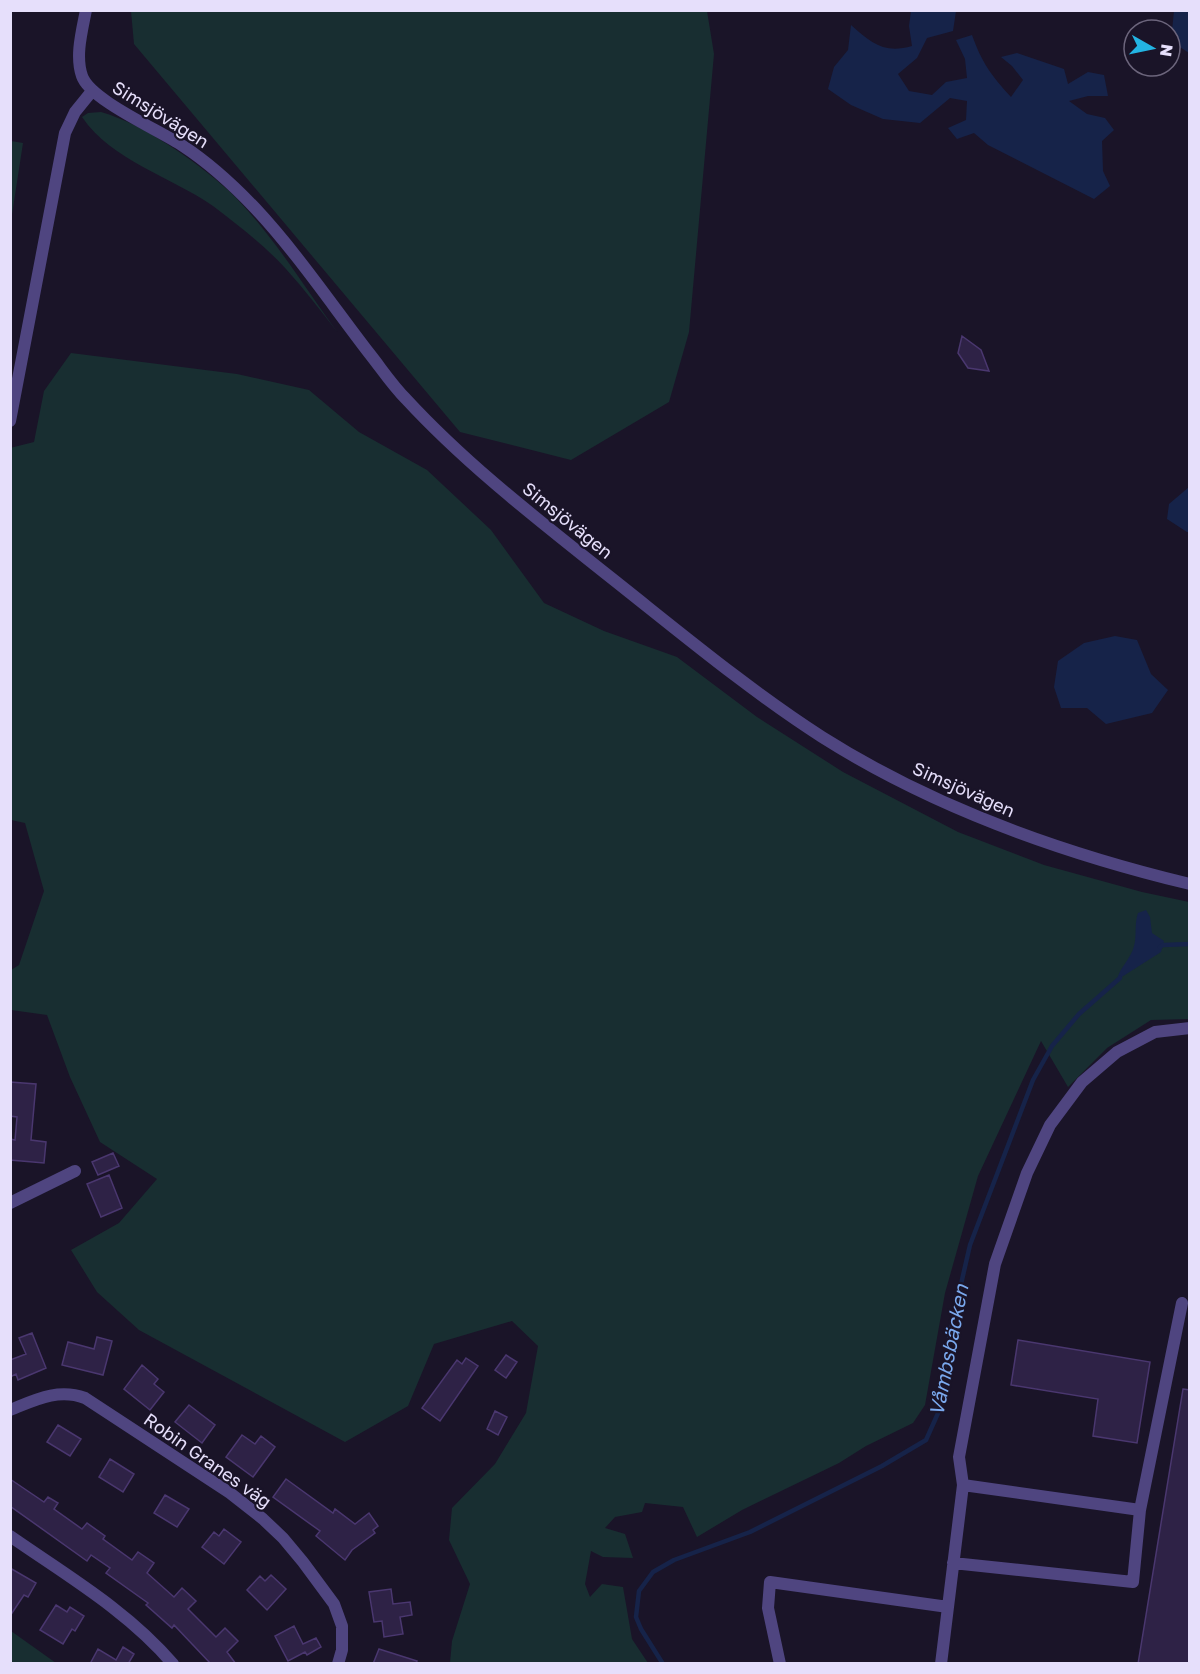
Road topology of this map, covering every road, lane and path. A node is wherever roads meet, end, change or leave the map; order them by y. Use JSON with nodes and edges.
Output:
{"nodes":[{"id":1,"x":86,"y":10,"type":"edge"},
{"id":2,"x":92,"y":91,"type":"junction"},
{"id":3,"x":10,"y":421,"type":"edge"},
{"id":4,"x":1190,"y":884,"type":"edge"},
{"id":5,"x":1190,"y":1028,"type":"edge"},
{"id":6,"x":75,"y":1171,"type":"dead end"},
{"id":7,"x":10,"y":1203,"type":"edge"},
{"id":8,"x":1182,"y":1303,"type":"dead end"},
{"id":9,"x":10,"y":1410,"type":"edge"},
{"id":10,"x":963,"y":1485,"type":"junction"},
{"id":11,"x":1140,"y":1510,"type":"junction"},
{"id":12,"x":10,"y":1536,"type":"edge"},
{"id":13,"x":953,"y":1563,"type":"junction"},
{"id":14,"x":948,"y":1607,"type":"junction"},
{"id":15,"x":173,"y":1664,"type":"edge"},
{"id":16,"x":338,"y":1664,"type":"edge"},
{"id":17,"x":780,"y":1664,"type":"edge"},
{"id":18,"x":941,"y":1664,"type":"edge"}],
"edges":[{"from":1,"to":2,"type":"street","name":"Simsjövägen"},
{"from":2,"to":3,"type":"street"},
{"from":2,"to":4,"type":"street","name":"Simsjövägen"},
{"from":5,"to":10,"type":"street"},
{"from":6,"to":7,"type":"street"},
{"from":8,"to":11,"type":"street"},
{"from":9,"to":16,"type":"street","name":"Robin Granes väg"},
{"from":10,"to":11,"type":"street"},
{"from":10,"to":13,"type":"street"},
{"from":11,"to":13,"type":"street"},
{"from":12,"to":15,"type":"street"},
{"from":13,"to":14,"type":"street"},
{"from":14,"to":17,"type":"street"},
{"from":14,"to":18,"type":"street"}]}
